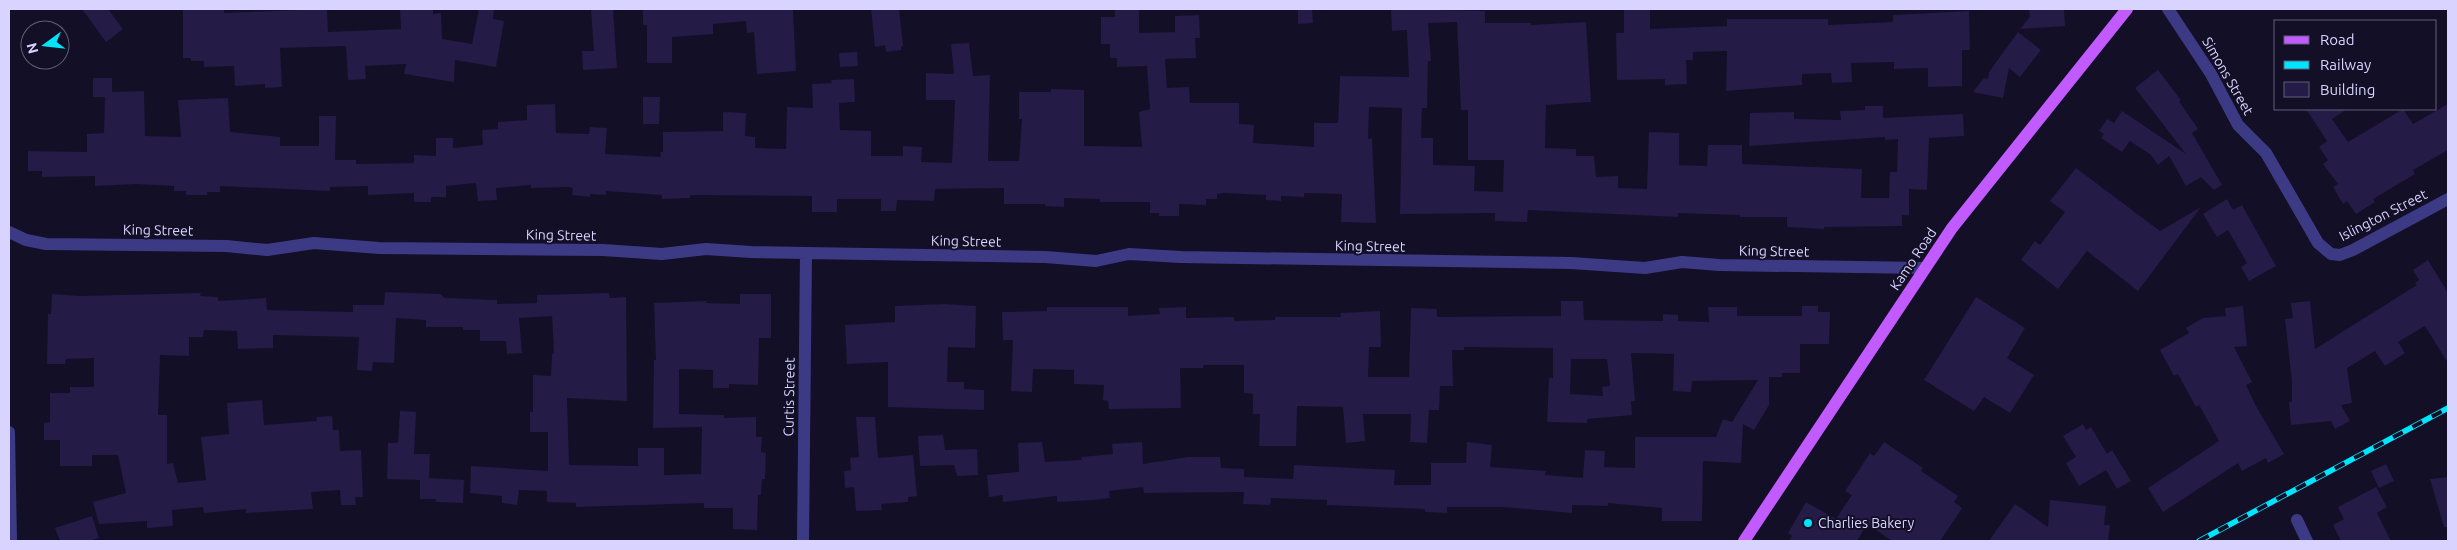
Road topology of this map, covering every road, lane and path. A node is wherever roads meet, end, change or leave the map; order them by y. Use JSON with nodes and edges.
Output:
{"nodes":[{"id":1,"x":2127,"y":9,"type":"edge"},
{"id":2,"x":2168,"y":9,"type":"edge"},
{"id":3,"x":2448,"y":199,"type":"edge"},
{"id":4,"x":9,"y":233,"type":"edge"},
{"id":5,"x":806,"y":253,"type":"junction"},
{"id":6,"x":2331,"y":254,"type":"joint"},
{"id":7,"x":1924,"y":268,"type":"junction"},
{"id":8,"x":9,"y":432,"type":"edge"},
{"id":9,"x":2297,"y":520,"type":"dead end"},
{"id":10,"x":11,"y":541,"type":"edge"},
{"id":11,"x":803,"y":541,"type":"edge"},
{"id":12,"x":1744,"y":541,"type":"edge"},
{"id":13,"x":2307,"y":541,"type":"edge"}],
"edges":[{"from":1,"to":7,"type":"main road","name":"Kamo Road"},
{"from":2,"to":6,"type":"street","name":"Simons Street"},
{"from":3,"to":6,"type":"street","name":"Islington Street"},
{"from":4,"to":5,"type":"street","name":"King Street"},
{"from":5,"to":7,"type":"street","name":"King Street"},
{"from":5,"to":11,"type":"street","name":"Curtis Street"},
{"from":7,"to":12,"type":"main road","name":"Kamo Road"},
{"from":8,"to":10,"type":"street"},
{"from":9,"to":13,"type":"street"}]}
